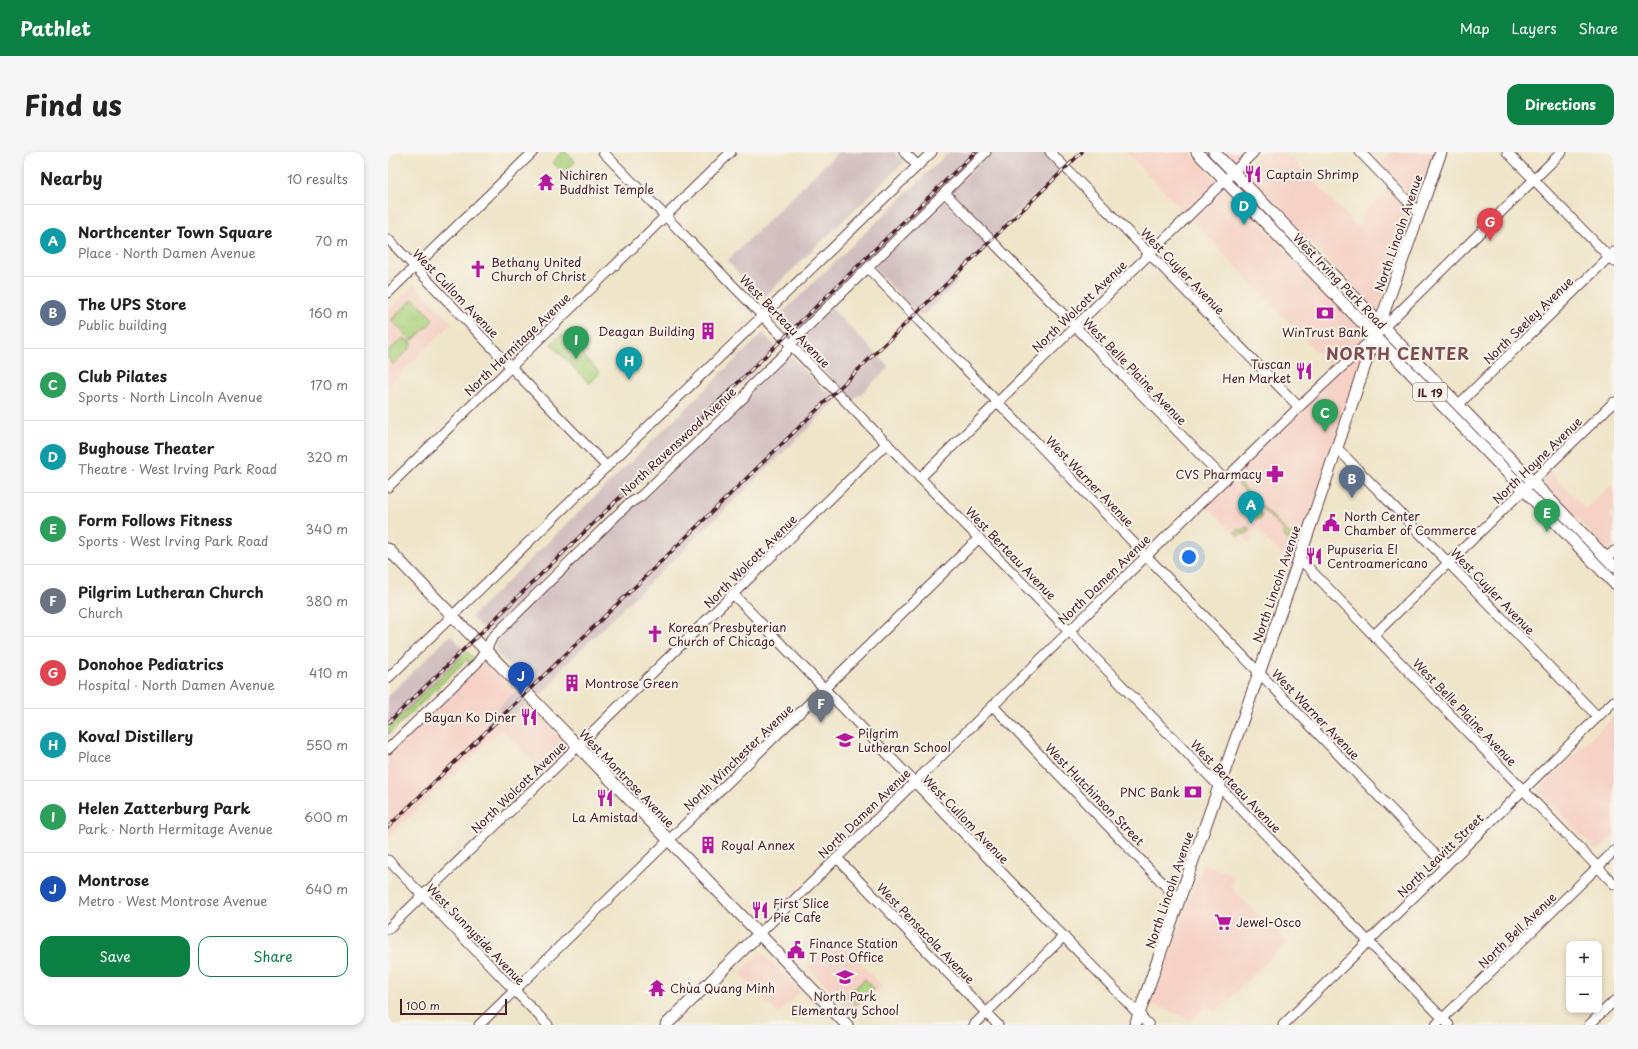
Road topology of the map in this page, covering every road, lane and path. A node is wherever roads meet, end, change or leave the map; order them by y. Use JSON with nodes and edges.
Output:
{"nodes":[{"id":1,"x":533,"y":152,"type":"edge"},
{"id":2,"x":603,"y":152,"type":"edge"},
{"id":3,"x":731,"y":152,"type":"edge"},
{"id":4,"x":904,"y":152,"type":"edge"},
{"id":5,"x":932,"y":152,"type":"edge"},
{"id":6,"x":986,"y":152,"type":"edge"},
{"id":7,"x":1050,"y":152,"type":"edge"},
{"id":8,"x":1197,"y":152,"type":"edge"},
{"id":9,"x":1214,"y":152,"type":"edge"},
{"id":10,"x":1254,"y":152,"type":"edge"},
{"id":11,"x":1360,"y":152,"type":"edge"},
{"id":12,"x":1441,"y":152,"type":"edge"},
{"id":13,"x":1507,"y":152,"type":"edge"},
{"id":14,"x":1562,"y":152,"type":"edge"},
{"id":15,"x":918,"y":166,"type":"junction"},
{"id":16,"x":1234,"y":172,"type":"junction"},
{"id":17,"x":1534,"y":180,"type":"junction"},
{"id":18,"x":1224,"y":181,"type":"junction"},
{"id":19,"x":945,"y":193,"type":"junction"},
{"id":20,"x":1419,"y":213,"type":"junction"},
{"id":21,"x":666,"y":216,"type":"junction"},
{"id":22,"x":388,"y":239,"type":"edge"},
{"id":23,"x":1149,"y":254,"type":"junction"},
{"id":24,"x":1612,"y":257,"type":"edge"},
{"id":25,"x":415,"y":267,"type":"junction"},
{"id":26,"x":868,"y":268,"type":"junction"},
{"id":27,"x":388,"y":293,"type":"edge"},
{"id":28,"x":762,"y":316,"type":"junction"},
{"id":29,"x":1075,"y":327,"type":"junction"},
{"id":30,"x":1380,"y":330,"type":"junction"},
{"id":31,"x":791,"y":345,"type":"junction"},
{"id":32,"x":511,"y":367,"type":"junction"},
{"id":33,"x":998,"y":402,"type":"junction"},
{"id":34,"x":1614,"y":402,"type":"edge"},
{"id":35,"x":1458,"y":405,"type":"junction"},
{"id":36,"x":1299,"y":407,"type":"junction"},
{"id":37,"x":887,"y":443,"type":"junction"},
{"id":38,"x":1338,"y":448,"type":"junction"},
{"id":39,"x":607,"y":467,"type":"junction"},
{"id":40,"x":920,"y":478,"type":"junction"},
{"id":41,"x":1225,"y":480,"type":"junction"},
{"id":42,"x":1533,"y":482,"type":"junction"},
{"id":43,"x":388,"y":487,"type":"edge"},
{"id":44,"x":1524,"y":490,"type":"junction"},
{"id":45,"x":979,"y":538,"type":"junction"},
{"id":46,"x":388,"y":550,"type":"edge"},
{"id":47,"x":1146,"y":556,"type":"junction"},
{"id":48,"x":1299,"y":558,"type":"junction"},
{"id":49,"x":1612,"y":558,"type":"edge"},
{"id":50,"x":1448,"y":563,"type":"junction"},
{"id":51,"x":1614,"y":583,"type":"edge"},
{"id":52,"x":733,"y":594,"type":"junction"},
{"id":53,"x":452,"y":616,"type":"junction"},
{"id":54,"x":1070,"y":631,"type":"junction"},
{"id":55,"x":1374,"y":635,"type":"junction"},
{"id":56,"x":486,"y":650,"type":"junction"},
{"id":57,"x":1259,"y":672,"type":"junction"},
{"id":58,"x":388,"y":678,"type":"edge"},
{"id":59,"x":824,"y":689,"type":"junction"},
{"id":60,"x":1614,"y":701,"type":"edge"},
{"id":61,"x":993,"y":706,"type":"junction"},
{"id":62,"x":1598,"y":717,"type":"junction"},
{"id":63,"x":578,"y":746,"type":"junction"},
{"id":64,"x":388,"y":748,"type":"edge"},
{"id":65,"x":914,"y":783,"type":"junction"},
{"id":66,"x":1219,"y":786,"type":"junction"},
{"id":67,"x":1523,"y":790,"type":"junction"},
{"id":68,"x":670,"y":841,"type":"junction"},
{"id":69,"x":1614,"y":851,"type":"edge"},
{"id":70,"x":837,"y":858,"type":"junction"},
{"id":71,"x":388,"y":860,"type":"edge"},
{"id":72,"x":1446,"y":866,"type":"junction"},
{"id":73,"x":1598,"y":867,"type":"junction"},
{"id":74,"x":1614,"y":884,"type":"edge"},
{"id":75,"x":423,"y":896,"type":"junction"},
{"id":76,"x":1179,"y":900,"type":"junction"},
{"id":77,"x":388,"y":929,"type":"edge"},
{"id":78,"x":759,"y":934,"type":"junction"},
{"id":79,"x":1064,"y":936,"type":"junction"},
{"id":80,"x":1368,"y":942,"type":"junction"},
{"id":81,"x":515,"y":991,"type":"junction"},
{"id":82,"x":1614,"y":1001,"type":"edge"},
{"id":83,"x":986,"y":1013,"type":"junction"},
{"id":84,"x":1139,"y":1014,"type":"junction"},
{"id":85,"x":1443,"y":1023,"type":"edge"},
{"id":86,"x":479,"y":1025,"type":"edge"},
{"id":87,"x":548,"y":1025,"type":"edge"},
{"id":88,"x":666,"y":1025,"type":"edge"},
{"id":89,"x":848,"y":1025,"type":"edge"},
{"id":90,"x":974,"y":1025,"type":"edge"},
{"id":91,"x":998,"y":1025,"type":"edge"},
{"id":92,"x":1135,"y":1025,"type":"edge"},
{"id":93,"x":1149,"y":1025,"type":"edge"},
{"id":94,"x":1283,"y":1025,"type":"edge"},
{"id":95,"x":1589,"y":1025,"type":"edge"}],
"edges":[{"from":1,"to":25,"type":"street"},
{"from":2,"to":21,"type":"street","name":"West Berteau Avenue"},
{"from":3,"to":21,"type":"street","name":"North Hermitage Avenue"},
{"from":4,"to":15,"type":"street"},
{"from":5,"to":15,"type":"street"},
{"from":6,"to":19,"type":"street","name":"North Ravenswood Avenue"},
{"from":7,"to":23,"type":"street","name":"West Cuyler Avenue"},
{"from":8,"to":18,"type":"main road","name":"West Irving Park Road","number":"IL 19"},
{"from":9,"to":16,"type":"main road","name":"West Irving Park Road","number":"IL 19"},
{"from":10,"to":16,"type":"street","name":"North Wolcott Avenue"},
{"from":11,"to":20,"type":"street"},
{"from":12,"to":20,"type":"main road","name":"North Lincoln Avenue"},
{"from":13,"to":17,"type":"street"},
{"from":14,"to":17,"type":"street","name":"North Damen Avenue"},
{"from":15,"to":28,"type":"street"},
{"from":16,"to":18,"type":"street","name":"North Wolcott Avenue"},
{"from":16,"to":30,"type":"main road","name":"West Irving Park Road","number":"IL 19"},
{"from":17,"to":24,"type":"street"},
{"from":17,"to":30,"type":"street","name":"North Damen Avenue"},
{"from":18,"to":23,"type":"street","name":"North Wolcott Avenue"},
{"from":18,"to":30,"type":"main road","name":"West Irving Park Road","number":"IL 19"},
{"from":19,"to":26,"type":"street","name":"North Ravenswood Avenue"},
{"from":19,"to":29,"type":"street","name":"West Belle Plaine Avenue"},
{"from":20,"to":30,"type":"main road","name":"North Lincoln Avenue"},
{"from":21,"to":28,"type":"street","name":"West Berteau Avenue"},
{"from":21,"to":32,"type":"street","name":"North Hermitage Avenue"},
{"from":22,"to":25,"type":"street","name":"West Cullom Avenue"},
{"from":23,"to":29,"type":"street","name":"North Wolcott Avenue"},
{"from":23,"to":36,"type":"street","name":"West Cuyler Avenue"},
{"from":24,"to":35,"type":"street","name":"North Seeley Avenue"},
{"from":25,"to":27,"type":"street"},
{"from":25,"to":32,"type":"street","name":"West Cullom Avenue"},
{"from":26,"to":31,"type":"street","name":"North Ravenswood Avenue"},
{"from":26,"to":33,"type":"street","name":"West Warner Avenue"},
{"from":28,"to":31,"type":"street","name":"West Berteau Avenue"},
{"from":28,"to":39,"type":"street"},
{"from":29,"to":33,"type":"street","name":"North Wolcott Avenue"},
{"from":29,"to":41,"type":"street","name":"West Belle Plaine Avenue"},
{"from":30,"to":35,"type":"main road","name":"West Irving Park Road","number":"IL 19"},
{"from":30,"to":36,"type":"street","name":"North Damen Avenue"},
{"from":30,"to":38,"type":"main road","name":"North Lincoln Avenue"},
{"from":30,"to":44,"type":"main road","name":"West Irving Park Road","number":"IL 19"},
{"from":31,"to":37,"type":"street","name":"West Berteau Avenue"},
{"from":31,"to":56,"type":"street","name":"North Ravenswood Avenue"},
{"from":32,"to":39,"type":"street","name":"West Cullom Avenue"},
{"from":32,"to":43,"type":"street","name":"North Hermitage Avenue"},
{"from":33,"to":40,"type":"street","name":"North Wolcott Avenue"},
{"from":33,"to":47,"type":"street","name":"West Warner Avenue"},
{"from":34,"to":42,"type":"street","name":"North Hoyne Avenue"},
{"from":35,"to":42,"type":"main road","name":"West Irving Park Road","number":"IL 19"},
{"from":36,"to":41,"type":"street","name":"North Damen Avenue"},
{"from":37,"to":40,"type":"street","name":"West Berteau Avenue"},
{"from":37,"to":52,"type":"street","name":"North Wolcott Avenue"},
{"from":38,"to":48,"type":"main road","name":"North Lincoln Avenue"},
{"from":38,"to":50,"type":"street","name":"West Cuyler Avenue"},
{"from":39,"to":53,"type":"street"},
{"from":40,"to":45,"type":"street","name":"West Berteau Avenue"},
{"from":41,"to":47,"type":"street","name":"North Damen Avenue"},
{"from":42,"to":44,"type":"street","name":"North Hoyne Avenue"},
{"from":42,"to":49,"type":"main road","name":"West Irving Park Road","number":"IL 19"},
{"from":44,"to":50,"type":"street","name":"North Hoyne Avenue"},
{"from":44,"to":51,"type":"main road","name":"West Irving Park Road","number":"IL 19"},
{"from":45,"to":54,"type":"street","name":"West Berteau Avenue"},
{"from":45,"to":59,"type":"street","name":"North Winchester Avenue"},
{"from":46,"to":53,"type":"main road","name":"West Montrose Avenue"},
{"from":47,"to":54,"type":"street","name":"North Damen Avenue"},
{"from":47,"to":57,"type":"street","name":"West Warner Avenue"},
{"from":48,"to":55,"type":"street","name":"West Belle Plaine Avenue"},
{"from":48,"to":57,"type":"main road","name":"North Lincoln Avenue"},
{"from":50,"to":55,"type":"street","name":"North Hoyne Avenue"},
{"from":50,"to":62,"type":"street","name":"West Cuyler Avenue"},
{"from":52,"to":59,"type":"street","name":"West Cullom Avenue"},
{"from":52,"to":63,"type":"street","name":"North Wolcott Avenue"},
{"from":53,"to":56,"type":"main road","name":"West Montrose Avenue"},
{"from":53,"to":58,"type":"street"},
{"from":54,"to":61,"type":"street","name":"North Damen Avenue"},
{"from":54,"to":66,"type":"street","name":"West Berteau Avenue"},
{"from":55,"to":67,"type":"street","name":"West Belle Plaine Avenue"},
{"from":56,"to":63,"type":"main road","name":"West Montrose Avenue"},
{"from":56,"to":64,"type":"street","name":"North Ravenswood Avenue"},
{"from":57,"to":66,"type":"main road","name":"North Lincoln Avenue"},
{"from":57,"to":72,"type":"street","name":"West Warner Avenue"},
{"from":59,"to":65,"type":"street","name":"West Cullom Avenue"},
{"from":59,"to":68,"type":"street","name":"North Winchester Avenue"},
{"from":60,"to":62,"type":"street","name":"North Leavitt Street"},
{"from":61,"to":65,"type":"street","name":"North Damen Avenue"},
{"from":61,"to":76,"type":"street","name":"West Hutchinson Street"},
{"from":62,"to":67,"type":"street","name":"North Leavitt Street"},
{"from":63,"to":68,"type":"main road","name":"West Montrose Avenue"},
{"from":63,"to":75,"type":"street","name":"North Wolcott Avenue"},
{"from":65,"to":70,"type":"street","name":"North Damen Avenue"},
{"from":65,"to":79,"type":"street","name":"West Cullom Avenue"},
{"from":66,"to":76,"type":"main road","name":"North Lincoln Avenue"},
{"from":66,"to":80,"type":"street","name":"West Berteau Avenue"},
{"from":67,"to":72,"type":"street","name":"North Leavitt Street"},
{"from":67,"to":73,"type":"street","name":"West Belle Plaine Avenue"},
{"from":68,"to":78,"type":"main road","name":"West Montrose Avenue"},
{"from":68,"to":81,"type":"street","name":"North Winchester Avenue"},
{"from":69,"to":73,"type":"street","name":"North Bell Avenue"},
{"from":70,"to":78,"type":"street","name":"North Damen Avenue"},
{"from":70,"to":83,"type":"street","name":"West Pensacola Avenue"},
{"from":71,"to":75,"type":"street","name":"West Sunnyside Avenue"},
{"from":72,"to":80,"type":"street","name":"North Leavitt Street"},
{"from":73,"to":74,"type":"street","name":"West Belle Plaine Avenue"},
{"from":73,"to":85,"type":"street","name":"North Bell Avenue"},
{"from":75,"to":77,"type":"street","name":"North Wolcott Avenue"},
{"from":75,"to":81,"type":"street","name":"West Sunnyside Avenue"},
{"from":76,"to":84,"type":"main road","name":"North Lincoln Avenue"},
{"from":78,"to":88,"type":"main road","name":"North Damen Avenue"},
{"from":78,"to":89,"type":"main road","name":"West Montrose Avenue"},
{"from":79,"to":83,"type":"street"},
{"from":79,"to":84,"type":"street","name":"West Cullom Avenue"},
{"from":80,"to":85,"type":"street","name":"West Berteau Avenue"},
{"from":80,"to":94,"type":"street","name":"North Leavitt Street"},
{"from":81,"to":86,"type":"street","name":"North Winchester Avenue"},
{"from":81,"to":87,"type":"street","name":"West Sunnyside Avenue"},
{"from":82,"to":95,"type":"street"},
{"from":83,"to":90,"type":"street"},
{"from":83,"to":91,"type":"street","name":"West Pensacola Avenue"},
{"from":84,"to":92,"type":"main road","name":"North Lincoln Avenue"},
{"from":84,"to":93,"type":"street","name":"West Cullom Avenue"}]}
